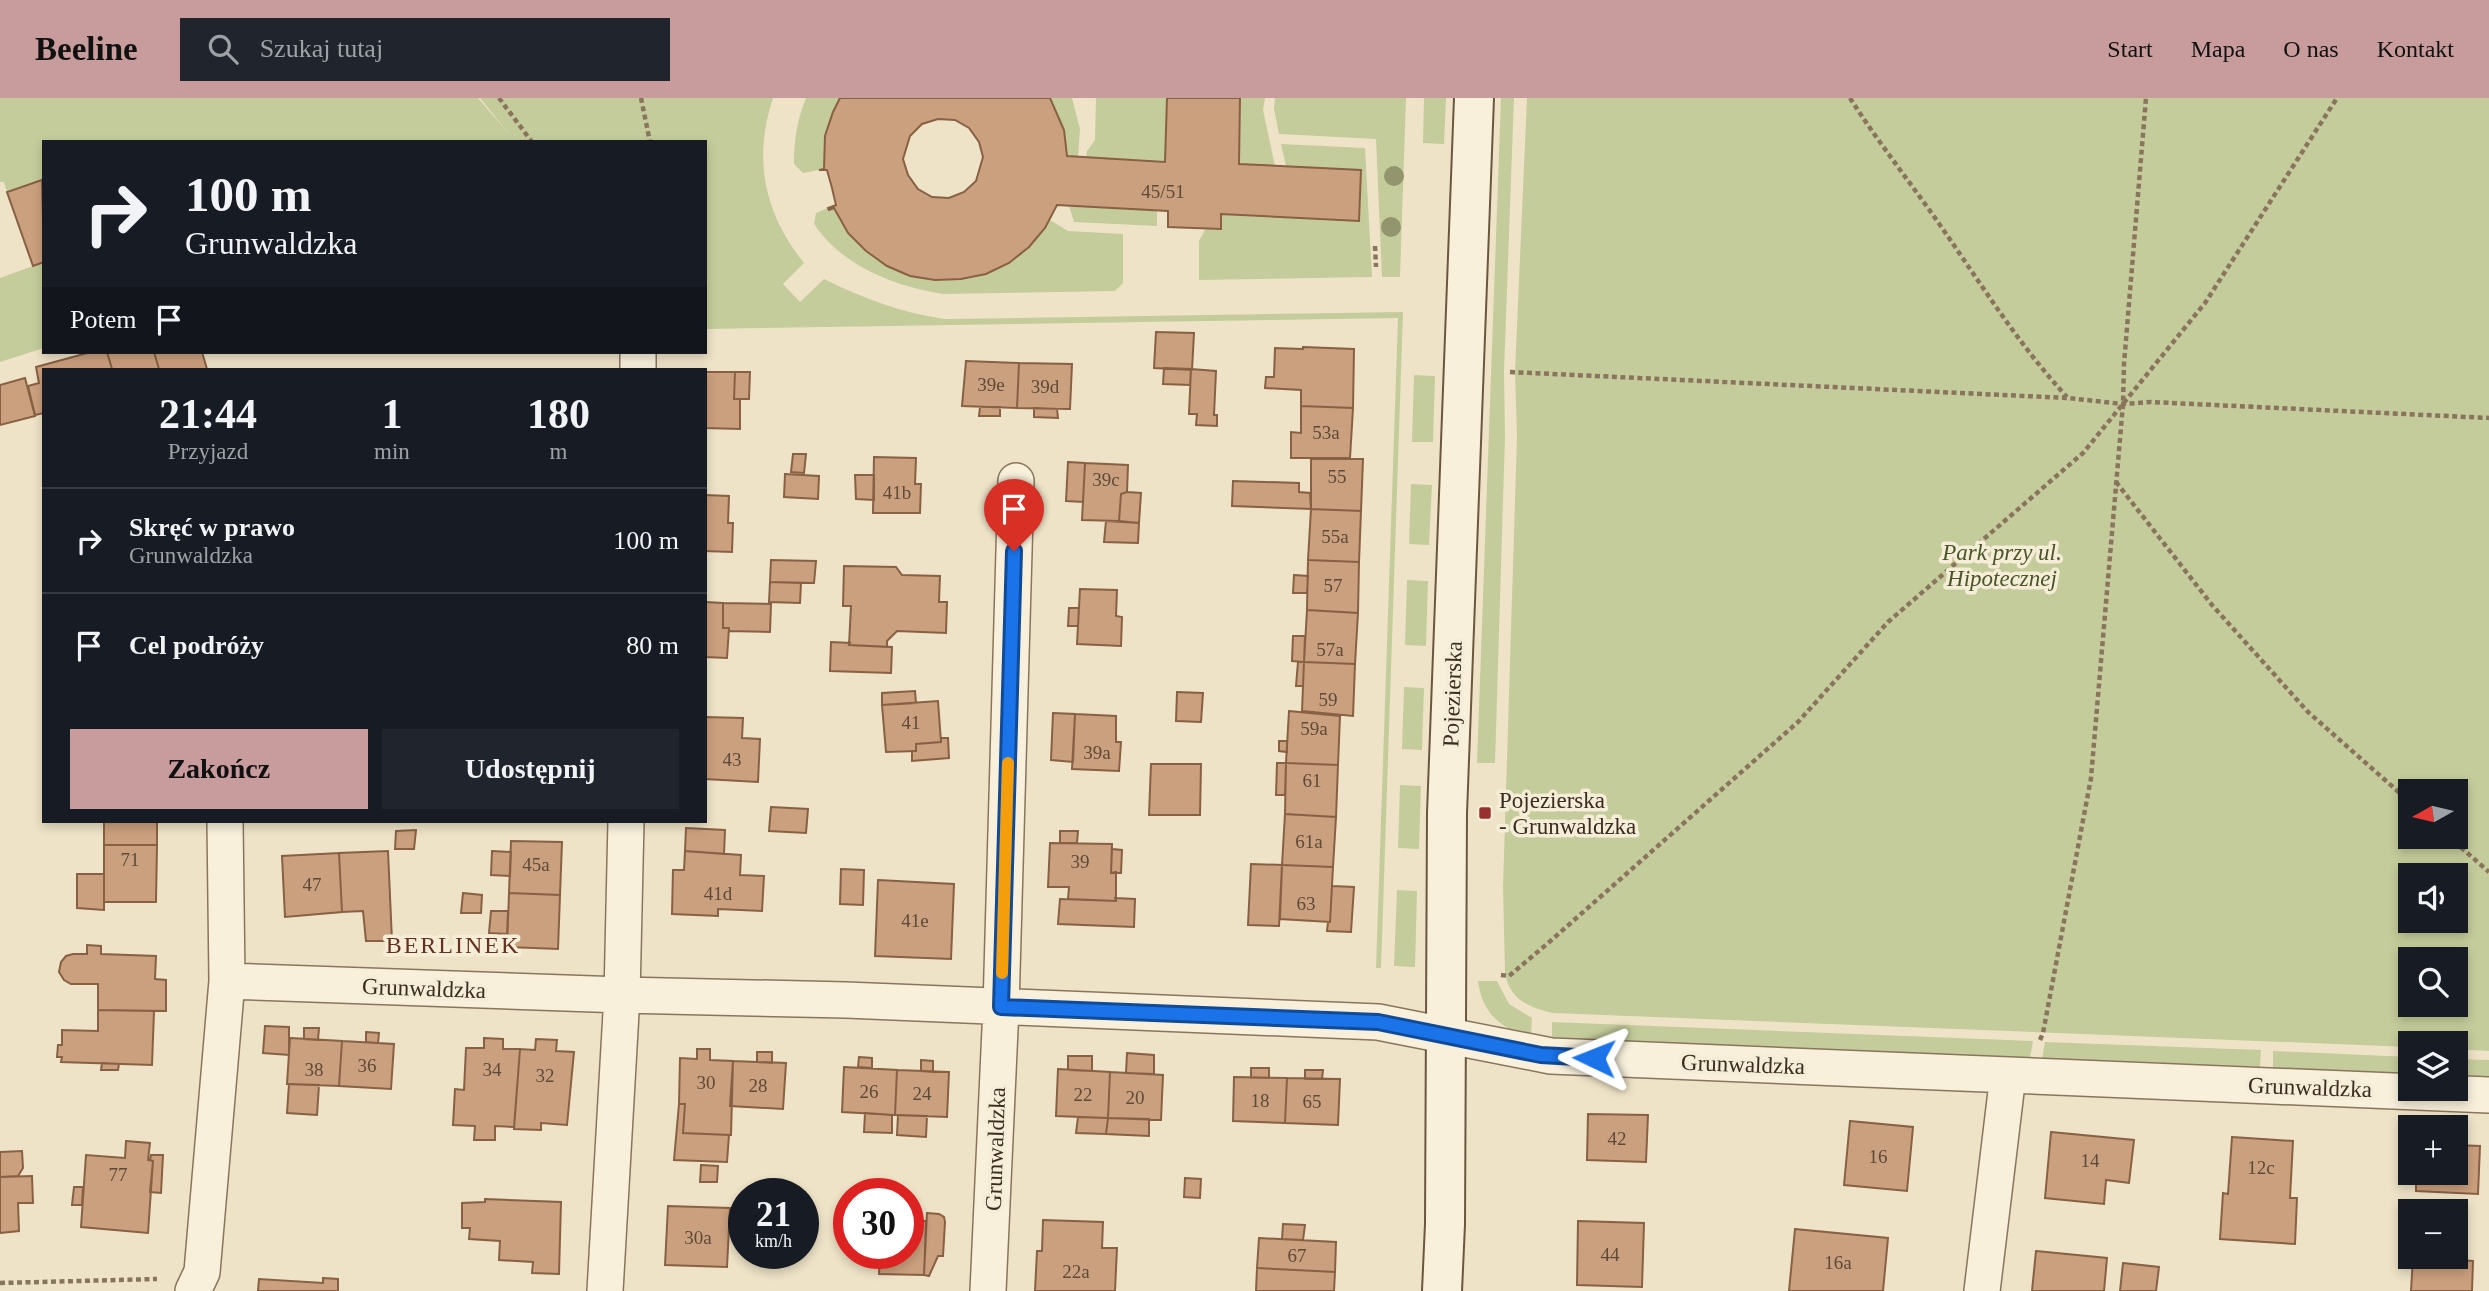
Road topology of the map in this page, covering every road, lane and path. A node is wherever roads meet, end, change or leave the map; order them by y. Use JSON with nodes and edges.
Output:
{"nodes":[{"id":1,"x":499,"y":98,"type":"edge"},
{"id":2,"x":641,"y":98,"type":"edge"},
{"id":3,"x":1474,"y":98,"type":"edge"},
{"id":4,"x":1850,"y":98,"type":"edge"},
{"id":5,"x":2146,"y":98,"type":"edge"},
{"id":6,"x":2337,"y":98,"type":"edge"},
{"id":7,"x":530,"y":140,"type":"edge"},
{"id":8,"x":650,"y":140,"type":"edge"},
{"id":9,"x":1375,"y":246,"type":"dead end"},
{"id":10,"x":1376,"y":267,"type":"dead end"},
{"id":11,"x":1510,"y":372,"type":"dead end"},
{"id":12,"x":2068,"y":398,"type":"junction"},
{"id":13,"x":2123,"y":404,"type":"junction"},
{"id":14,"x":2489,"y":418,"type":"edge"},
{"id":15,"x":1016,"y":481,"type":"dead end"},
{"id":16,"x":2115,"y":481,"type":"junction"},
{"id":17,"x":2398,"y":792,"type":"edge"},
{"id":18,"x":225,"y":823,"type":"edge"},
{"id":19,"x":626,"y":823,"type":"edge"},
{"id":20,"x":2462,"y":849,"type":"edge"},
{"id":21,"x":2489,"y":873,"type":"edge"},
{"id":22,"x":1501,"y":975,"type":"dead end"},
{"id":23,"x":227,"y":981,"type":"junction"},
{"id":24,"x":622,"y":995,"type":"junction"},
{"id":25,"x":1001,"y":1007,"type":"junction"},
{"id":26,"x":1446,"y":1036,"type":"junction"},
{"id":27,"x":2041,"y":1037,"type":"dead end"},
{"id":28,"x":2008,"y":1075,"type":"junction"},
{"id":29,"x":2489,"y":1095,"type":"edge"},
{"id":30,"x":0,"y":1283,"type":"edge"},
{"id":31,"x":181,"y":1285,"type":"edge"},
{"id":32,"x":606,"y":1291,"type":"edge"},
{"id":33,"x":988,"y":1291,"type":"edge"},
{"id":34,"x":1442,"y":1291,"type":"edge"},
{"id":35,"x":1982,"y":1291,"type":"edge"}],
"edges":[{"from":1,"to":7,"type":"path"},
{"from":2,"to":8,"type":"path"},
{"from":3,"to":26,"type":"street","name":"Pojezierska"},
{"from":4,"to":12,"type":"path"},
{"from":5,"to":13,"type":"path"},
{"from":6,"to":13,"type":"path"},
{"from":9,"to":10,"type":"path"},
{"from":11,"to":12,"type":"path"},
{"from":12,"to":13,"type":"path"},
{"from":13,"to":14,"type":"path"},
{"from":13,"to":16,"type":"path"},
{"from":13,"to":22,"type":"path"},
{"from":15,"to":25,"type":"street","name":"Grunwaldzka"},
{"from":16,"to":17,"type":"path"},
{"from":16,"to":27,"type":"path"},
{"from":18,"to":23,"type":"street"},
{"from":19,"to":24,"type":"street"},
{"from":20,"to":21,"type":"path"},
{"from":23,"to":24,"type":"street","name":"Grunwaldzka"},
{"from":23,"to":31,"type":"street"},
{"from":24,"to":25,"type":"street","name":"Grunwaldzka"},
{"from":24,"to":32,"type":"street"},
{"from":25,"to":26,"type":"street","name":"Grunwaldzka"},
{"from":25,"to":33,"type":"street","name":"Grunwaldzka"},
{"from":26,"to":28,"type":"street","name":"Grunwaldzka"},
{"from":26,"to":34,"type":"street","name":"Pojezierska"},
{"from":28,"to":29,"type":"street","name":"Grunwaldzka"},
{"from":28,"to":35,"type":"street"},
{"from":30,"to":31,"type":"path"}]}
